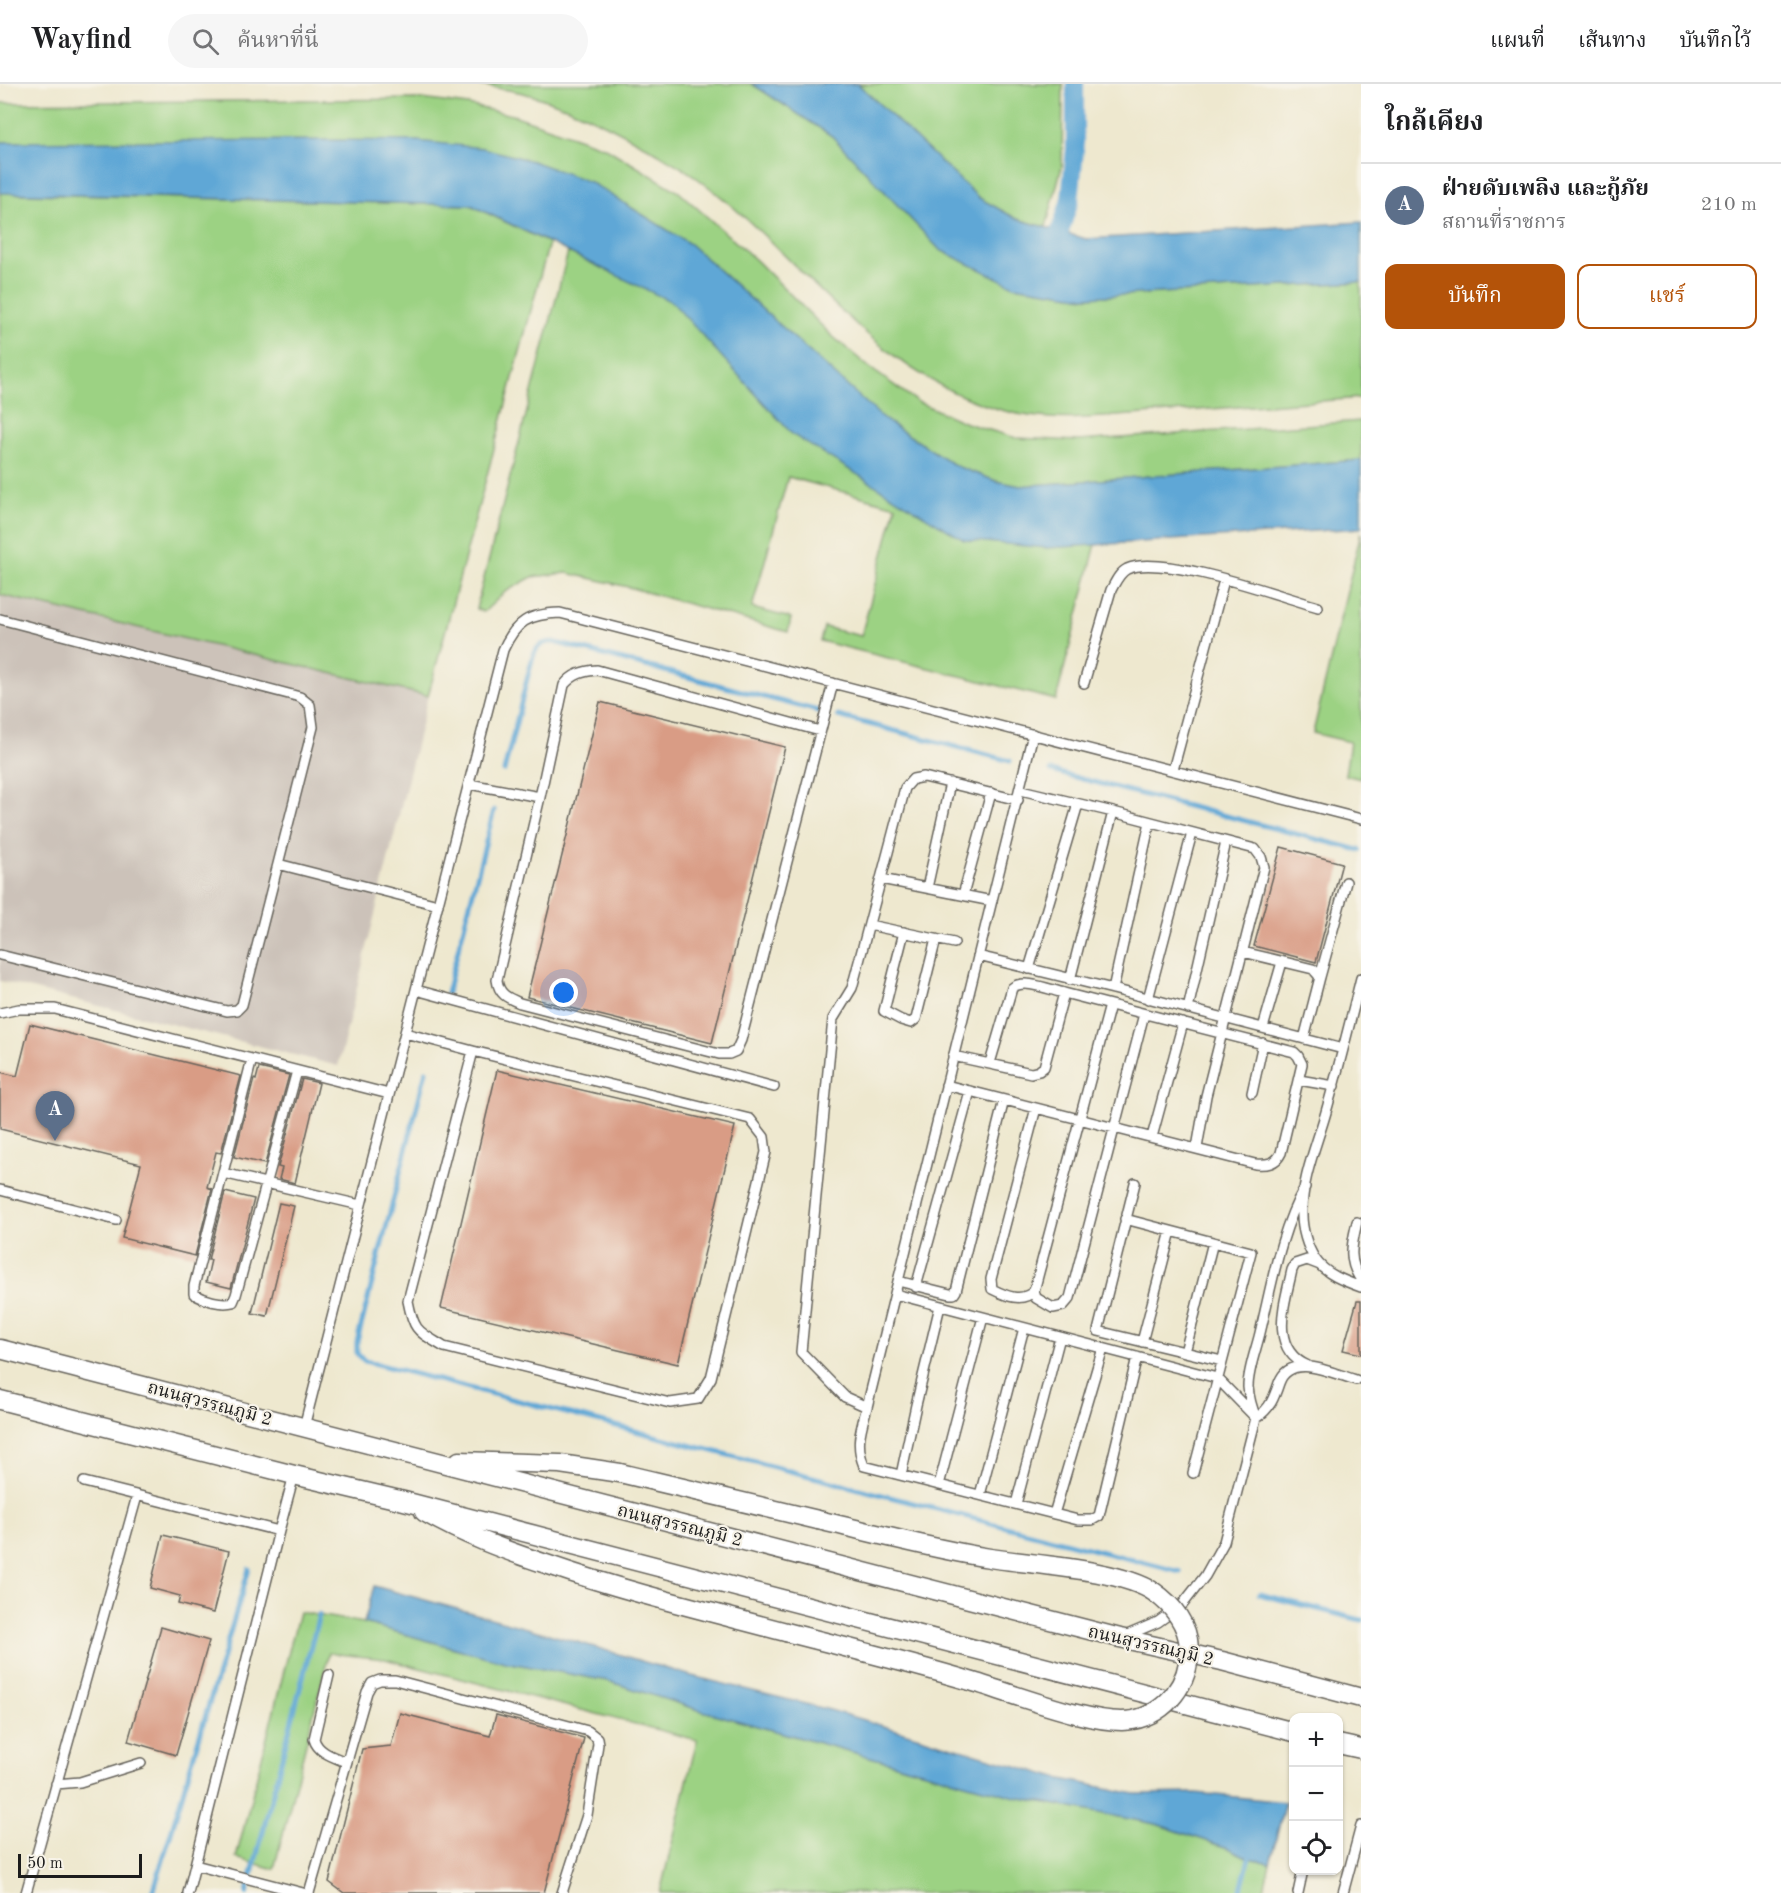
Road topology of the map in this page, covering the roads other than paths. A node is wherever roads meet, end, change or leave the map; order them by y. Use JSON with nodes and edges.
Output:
{"nodes":[{"id":1,"x":1224,"y":580,"type":"junction"},
{"id":2,"x":1318,"y":607,"type":"dead end"},
{"id":3,"x":0,"y":620,"type":"edge"},
{"id":4,"x":1084,"y":682,"type":"dead end"},
{"id":5,"x":833,"y":683,"type":"junction"},
{"id":6,"x":820,"y":731,"type":"junction"},
{"id":7,"x":1033,"y":734,"type":"junction"},
{"id":8,"x":1173,"y":770,"type":"junction"},
{"id":9,"x":950,"y":783,"type":"junction"},
{"id":10,"x":469,"y":784,"type":"junction"},
{"id":11,"x":991,"y":793,"type":"junction"},
{"id":12,"x":1020,"y":795,"type":"junction"},
{"id":13,"x":540,"y":796,"type":"junction"},
{"id":14,"x":1078,"y":804,"type":"junction"},
{"id":15,"x":1113,"y":812,"type":"junction"},
{"id":16,"x":1361,"y":819,"type":"edge"},
{"id":17,"x":1150,"y":822,"type":"junction"},
{"id":18,"x":1192,"y":833,"type":"junction"},
{"id":19,"x":1226,"y":842,"type":"junction"},
{"id":20,"x":278,"y":864,"type":"junction"},
{"id":21,"x":881,"y":879,"type":"junction"},
{"id":22,"x":1346,"y":882,"type":"dead end"},
{"id":23,"x":927,"y":888,"type":"junction"},
{"id":24,"x":963,"y":895,"type":"junction"},
{"id":25,"x":992,"y":901,"type":"junction"},
{"id":26,"x":438,"y":904,"type":"junction"},
{"id":27,"x":869,"y":925,"type":"junction"},
{"id":28,"x":904,"y":932,"type":"junction"},
{"id":29,"x":936,"y":939,"type":"junction"},
{"id":30,"x":954,"y":943,"type":"dead end"},
{"id":31,"x":1242,"y":952,"type":"junction"},
{"id":32,"x":0,"y":955,"type":"edge"},
{"id":33,"x":978,"y":956,"type":"junction"},
{"id":34,"x":1282,"y":962,"type":"junction"},
{"id":35,"x":1029,"y":969,"type":"junction"},
{"id":36,"x":1320,"y":977,"type":"junction"},
{"id":37,"x":1361,"y":978,"type":"edge"},
{"id":38,"x":1070,"y":980,"type":"junction"},
{"id":39,"x":1113,"y":989,"type":"junction"},
{"id":40,"x":416,"y":990,"type":"junction"},
{"id":41,"x":1064,"y":993,"type":"junction"},
{"id":42,"x":1148,"y":999,"type":"junction"},
{"id":43,"x":1110,"y":1005,"type":"junction"},
{"id":44,"x":1188,"y":1010,"type":"junction"},
{"id":45,"x":0,"y":1013,"type":"edge"},
{"id":46,"x":1144,"y":1014,"type":"junction"},
{"id":47,"x":1226,"y":1019,"type":"junction"},
{"id":48,"x":1183,"y":1023,"type":"junction"},
{"id":49,"x":1263,"y":1029,"type":"junction"},
{"id":50,"x":1222,"y":1033,"type":"junction"},
{"id":51,"x":405,"y":1034,"type":"junction"},
{"id":52,"x":1304,"y":1039,"type":"junction"},
{"id":53,"x":1263,"y":1043,"type":"junction"},
{"id":54,"x":1343,"y":1049,"type":"junction"},
{"id":55,"x":473,"y":1051,"type":"junction"},
{"id":56,"x":953,"y":1056,"type":"junction"},
{"id":57,"x":252,"y":1059,"type":"junction"},
{"id":58,"x":990,"y":1063,"type":"junction"},
{"id":59,"x":297,"y":1071,"type":"junction"},
{"id":60,"x":1299,"y":1080,"type":"junction"},
{"id":61,"x":946,"y":1085,"type":"junction"},
{"id":62,"x":1334,"y":1086,"type":"junction"},
{"id":63,"x":774,"y":1087,"type":"dead end"},
{"id":64,"x":970,"y":1091,"type":"junction"},
{"id":65,"x":1252,"y":1093,"type":"dead end"},
{"id":66,"x":389,"y":1094,"type":"junction"},
{"id":67,"x":1004,"y":1100,"type":"junction"},
{"id":68,"x":1036,"y":1108,"type":"junction"},
{"id":69,"x":1079,"y":1119,"type":"junction"},
{"id":70,"x":1113,"y":1127,"type":"junction"},
{"id":71,"x":1152,"y":1137,"type":"junction"},
{"id":72,"x":1197,"y":1148,"type":"junction"},
{"id":73,"x":223,"y":1173,"type":"junction"},
{"id":74,"x":1135,"y":1183,"type":"dead end"},
{"id":75,"x":266,"y":1184,"type":"junction"},
{"id":76,"x":1305,"y":1187,"type":"junction"},
{"id":77,"x":0,"y":1190,"type":"edge"},
{"id":78,"x":360,"y":1205,"type":"junction"},
{"id":79,"x":1125,"y":1219,"type":"junction"},
{"id":80,"x":116,"y":1220,"type":"dead end"},
{"id":81,"x":1357,"y":1222,"type":"dead end"},
{"id":82,"x":1171,"y":1231,"type":"junction"},
{"id":83,"x":1213,"y":1242,"type":"junction"},
{"id":84,"x":1322,"y":1266,"type":"junction"},
{"id":85,"x":1361,"y":1280,"type":"edge"},
{"id":86,"x":898,"y":1281,"type":"junction"},
{"id":87,"x":916,"y":1287,"type":"junction"},
{"id":88,"x":1361,"y":1287,"type":"edge"},
{"id":89,"x":1034,"y":1291,"type":"junction"},
{"id":90,"x":895,"y":1294,"type":"junction"},
{"id":91,"x":940,"y":1306,"type":"junction"},
{"id":92,"x":983,"y":1317,"type":"junction"},
{"id":93,"x":1024,"y":1328,"type":"junction"},
{"id":94,"x":1060,"y":1337,"type":"junction"},
{"id":95,"x":1142,"y":1342,"type":"junction"},
{"id":96,"x":1103,"y":1348,"type":"junction"},
{"id":97,"x":0,"y":1349,"type":"edge"},
{"id":98,"x":1185,"y":1352,"type":"junction"},
{"id":99,"x":1137,"y":1357,"type":"junction"},
{"id":100,"x":1222,"y":1361,"type":"junction"},
{"id":101,"x":1309,"y":1367,"type":"junction"},
{"id":102,"x":1217,"y":1378,"type":"junction"},
{"id":103,"x":1356,"y":1380,"type":"dead end"},
{"id":104,"x":0,"y":1400,"type":"edge"},
{"id":105,"x":867,"y":1407,"type":"junction"},
{"id":106,"x":1256,"y":1418,"type":"junction"},
{"id":107,"x":304,"y":1427,"type":"junction"},
{"id":108,"x":430,"y":1461,"type":"junction"},
{"id":109,"x":1193,"y":1473,"type":"dead end"},
{"id":110,"x":901,"y":1475,"type":"junction"},
{"id":111,"x":294,"y":1476,"type":"junction"},
{"id":112,"x":84,"y":1482,"type":"dead end"},
{"id":113,"x":939,"y":1485,"type":"junction"},
{"id":114,"x":980,"y":1495,"type":"junction"},
{"id":115,"x":136,"y":1496,"type":"junction"},
{"id":116,"x":404,"y":1501,"type":"junction"},
{"id":117,"x":1016,"y":1504,"type":"junction"},
{"id":118,"x":1054,"y":1514,"type":"junction"},
{"id":119,"x":279,"y":1531,"type":"junction"},
{"id":120,"x":1120,"y":1638,"type":"junction"},
{"id":121,"x":329,"y":1675,"type":"dead end"},
{"id":122,"x":1361,"y":1698,"type":"edge"},
{"id":123,"x":1289,"y":1731,"type":"edge"},
{"id":124,"x":1343,"y":1744,"type":"edge"},
{"id":125,"x":1361,"y":1749,"type":"edge"},
{"id":126,"x":346,"y":1762,"type":"junction"},
{"id":127,"x":141,"y":1763,"type":"dead end"},
{"id":128,"x":56,"y":1784,"type":"junction"},
{"id":129,"x":1361,"y":1826,"type":"edge"},
{"id":130,"x":195,"y":1865,"type":"junction"},
{"id":131,"x":1302,"y":1875,"type":"edge"},
{"id":132,"x":28,"y":1893,"type":"edge"},
{"id":133,"x":188,"y":1893,"type":"edge"},
{"id":134,"x":303,"y":1893,"type":"edge"},
{"id":135,"x":309,"y":1893,"type":"edge"},
{"id":136,"x":562,"y":1893,"type":"edge"},
{"id":137,"x":1298,"y":1893,"type":"edge"},
{"id":138,"x":1343,"y":1893,"type":"edge"}],
"edges":[{"from":1,"to":2,"type":"lane"},
{"from":1,"to":4,"type":"lane"},
{"from":1,"to":8,"type":"lane"},
{"from":3,"to":20,"type":"lane"},
{"from":5,"to":6,"type":"lane"},
{"from":5,"to":7,"type":"lane"},
{"from":5,"to":10,"type":"lane"},
{"from":6,"to":13,"type":"lane"},
{"from":6,"to":13,"type":"lane"},
{"from":7,"to":8,"type":"lane"},
{"from":7,"to":12,"type":"lane"},
{"from":8,"to":16,"type":"lane"},
{"from":9,"to":11,"type":"lane"},
{"from":9,"to":21,"type":"lane"},
{"from":9,"to":23,"type":"lane"},
{"from":10,"to":13,"type":"lane"},
{"from":10,"to":26,"type":"lane"},
{"from":11,"to":12,"type":"lane"},
{"from":11,"to":24,"type":"lane"},
{"from":12,"to":14,"type":"lane"},
{"from":12,"to":25,"type":"lane"},
{"from":14,"to":15,"type":"lane"},
{"from":14,"to":35,"type":"lane"},
{"from":15,"to":17,"type":"lane"},
{"from":15,"to":38,"type":"lane"},
{"from":17,"to":18,"type":"lane"},
{"from":17,"to":39,"type":"lane"},
{"from":18,"to":19,"type":"lane"},
{"from":18,"to":42,"type":"lane"},
{"from":19,"to":31,"type":"lane"},
{"from":19,"to":44,"type":"lane"},
{"from":20,"to":26,"type":"lane"},
{"from":20,"to":32,"type":"lane"},
{"from":21,"to":23,"type":"lane"},
{"from":21,"to":27,"type":"lane"},
{"from":22,"to":36,"type":"lane"},
{"from":23,"to":24,"type":"lane"},
{"from":24,"to":25,"type":"lane"},
{"from":25,"to":33,"type":"lane"},
{"from":26,"to":40,"type":"lane"},
{"from":27,"to":28,"type":"lane"},
{"from":27,"to":105,"type":"lane"},
{"from":28,"to":29,"type":"lane"},
{"from":28,"to":29,"type":"lane"},
{"from":29,"to":30,"type":"lane"},
{"from":31,"to":34,"type":"lane"},
{"from":31,"to":47,"type":"lane"},
{"from":33,"to":35,"type":"lane"},
{"from":33,"to":56,"type":"lane"},
{"from":34,"to":36,"type":"lane"},
{"from":34,"to":49,"type":"lane"},
{"from":35,"to":38,"type":"lane"},
{"from":36,"to":52,"type":"lane"},
{"from":37,"to":54,"type":"lane"},
{"from":38,"to":39,"type":"lane"},
{"from":39,"to":42,"type":"lane"},
{"from":40,"to":51,"type":"lane"},
{"from":40,"to":63,"type":"lane"},
{"from":41,"to":43,"type":"lane"},
{"from":41,"to":58,"type":"lane"},
{"from":41,"to":58,"type":"lane"},
{"from":42,"to":44,"type":"lane"},
{"from":43,"to":46,"type":"lane"},
{"from":43,"to":69,"type":"lane"},
{"from":44,"to":47,"type":"lane"},
{"from":45,"to":57,"type":"lane"},
{"from":46,"to":48,"type":"lane"},
{"from":46,"to":70,"type":"lane"},
{"from":47,"to":49,"type":"lane"},
{"from":47,"to":50,"type":"lane"},
{"from":48,"to":50,"type":"lane"},
{"from":48,"to":71,"type":"lane"},
{"from":49,"to":52,"type":"lane"},
{"from":50,"to":53,"type":"lane"},
{"from":50,"to":72,"type":"lane"},
{"from":51,"to":55,"type":"lane"},
{"from":51,"to":66,"type":"lane"},
{"from":52,"to":54,"type":"lane"},
{"from":53,"to":60,"type":"lane"},
{"from":53,"to":65,"type":"lane"},
{"from":54,"to":62,"type":"lane"},
{"from":55,"to":55,"type":"lane"},
{"from":56,"to":58,"type":"lane"},
{"from":56,"to":61,"type":"lane"},
{"from":57,"to":59,"type":"lane"},
{"from":57,"to":73,"type":"lane"},
{"from":59,"to":66,"type":"lane"},
{"from":59,"to":75,"type":"lane"},
{"from":60,"to":62,"type":"lane"},
{"from":60,"to":72,"type":"lane"},
{"from":61,"to":64,"type":"lane"},
{"from":61,"to":86,"type":"lane"},
{"from":62,"to":76,"type":"lane"},
{"from":64,"to":67,"type":"lane"},
{"from":64,"to":87,"type":"lane"},
{"from":66,"to":78,"type":"lane"},
{"from":67,"to":68,"type":"lane"},
{"from":67,"to":87,"type":"lane"},
{"from":68,"to":69,"type":"lane"},
{"from":68,"to":89,"type":"lane"},
{"from":69,"to":70,"type":"lane"},
{"from":69,"to":89,"type":"lane"},
{"from":70,"to":71,"type":"lane"},
{"from":70,"to":89,"type":"lane"},
{"from":71,"to":72,"type":"lane"},
{"from":73,"to":75,"type":"lane"},
{"from":73,"to":75,"type":"lane"},
{"from":74,"to":79,"type":"lane"},
{"from":75,"to":78,"type":"lane"},
{"from":76,"to":84,"type":"lane"},
{"from":76,"to":106,"type":"lane"},
{"from":77,"to":80,"type":"lane"},
{"from":78,"to":107,"type":"lane"},
{"from":79,"to":82,"type":"lane"},
{"from":79,"to":95,"type":"lane"},
{"from":81,"to":85,"type":"lane"},
{"from":82,"to":83,"type":"lane"},
{"from":82,"to":95,"type":"lane"},
{"from":83,"to":98,"type":"lane"},
{"from":83,"to":100,"type":"lane"},
{"from":84,"to":88,"type":"lane"},
{"from":84,"to":101,"type":"lane"},
{"from":86,"to":87,"type":"lane"},
{"from":86,"to":90,"type":"lane"},
{"from":90,"to":91,"type":"lane"},
{"from":90,"to":105,"type":"lane"},
{"from":91,"to":92,"type":"lane"},
{"from":91,"to":110,"type":"lane"},
{"from":92,"to":93,"type":"lane"},
{"from":92,"to":113,"type":"lane"},
{"from":93,"to":94,"type":"lane"},
{"from":93,"to":114,"type":"lane"},
{"from":94,"to":96,"type":"lane"},
{"from":94,"to":117,"type":"lane"},
{"from":95,"to":98,"type":"lane"},
{"from":96,"to":99,"type":"lane"},
{"from":96,"to":118,"type":"lane"},
{"from":97,"to":107,"type":"street","name":"ถนนสุวรรณภูมิ 2"},
{"from":98,"to":100,"type":"lane"},
{"from":99,"to":102,"type":"lane"},
{"from":99,"to":118,"type":"lane"},
{"from":100,"to":102,"type":"lane"},
{"from":101,"to":103,"type":"lane"},
{"from":101,"to":106,"type":"lane"},
{"from":102,"to":106,"type":"lane"},
{"from":102,"to":109,"type":"lane"},
{"from":104,"to":111,"type":"street"},
{"from":105,"to":110,"type":"lane"},
{"from":106,"to":120,"type":"lane"},
{"from":107,"to":108,"type":"street","name":"ถนนสุวรรณภูมิ 2"},
{"from":108,"to":116,"type":"street","bridge":true},
{"from":108,"to":120,"type":"street","name":"ถนนสุวรรณภูมิ 2"},
{"from":110,"to":113,"type":"lane"},
{"from":111,"to":116,"type":"street"},
{"from":111,"to":119,"type":"lane"},
{"from":112,"to":115,"type":"lane"},
{"from":113,"to":114,"type":"lane"},
{"from":114,"to":117,"type":"lane"},
{"from":115,"to":119,"type":"lane"},
{"from":115,"to":128,"type":"lane"},
{"from":116,"to":123,"type":"street"},
{"from":117,"to":118,"type":"lane"},
{"from":119,"to":130,"type":"lane"},
{"from":120,"to":122,"type":"street","name":"ถนนสุวรรณภูมิ 2"},
{"from":121,"to":126,"type":"lane"},
{"from":124,"to":125,"type":"street"},
{"from":126,"to":135,"type":"lane"},
{"from":126,"to":136,"type":"lane"},
{"from":127,"to":128,"type":"lane"},
{"from":128,"to":132,"type":"lane"},
{"from":129,"to":138,"type":"lane"},
{"from":130,"to":133,"type":"lane"},
{"from":130,"to":134,"type":"lane"},
{"from":131,"to":137,"type":"lane"}]}
